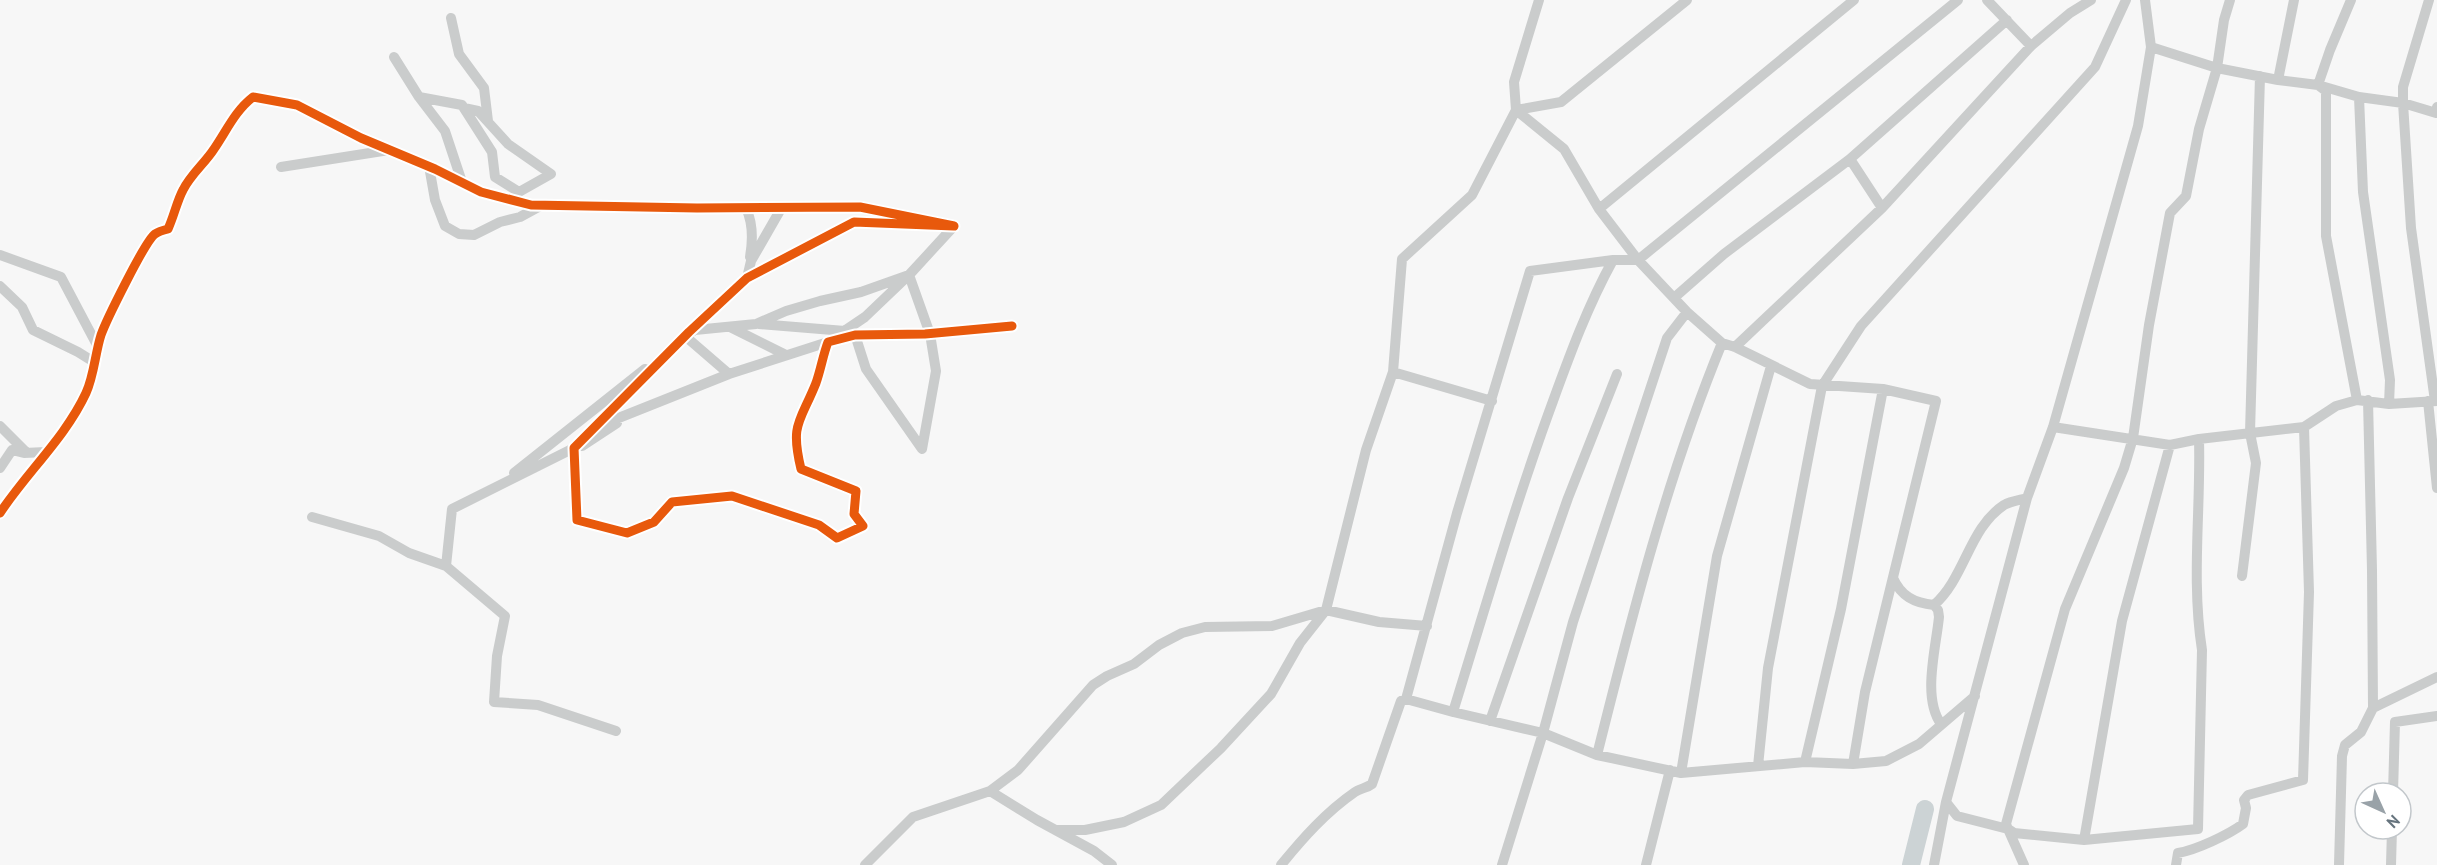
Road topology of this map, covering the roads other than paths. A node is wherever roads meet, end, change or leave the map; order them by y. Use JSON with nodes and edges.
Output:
{"nodes":[{"id":1,"x":1539,"y":0,"type":"edge"},
{"id":2,"x":1687,"y":0,"type":"edge"},
{"id":3,"x":1854,"y":0,"type":"edge"},
{"id":4,"x":1958,"y":0,"type":"edge"},
{"id":5,"x":1987,"y":0,"type":"edge"},
{"id":6,"x":2091,"y":0,"type":"edge"},
{"id":7,"x":2127,"y":0,"type":"edge"},
{"id":8,"x":2145,"y":0,"type":"edge"},
{"id":9,"x":2230,"y":0,"type":"edge"},
{"id":10,"x":2295,"y":0,"type":"edge"},
{"id":11,"x":2351,"y":0,"type":"edge"},
{"id":12,"x":2428,"y":0,"type":"edge"},
{"id":13,"x":451,"y":18,"type":"dead end"},
{"id":14,"x":2007,"y":20,"type":"junction"},
{"id":15,"x":2031,"y":46,"type":"junction"},
{"id":16,"x":2151,"y":47,"type":"junction"},
{"id":17,"x":394,"y":57,"type":"dead end"},
{"id":18,"x":2217,"y":68,"type":"junction"},
{"id":19,"x":2260,"y":76,"type":"junction"},
{"id":20,"x":2278,"y":80,"type":"junction"},
{"id":21,"x":2318,"y":86,"type":"junction"},
{"id":22,"x":419,"y":97,"type":"junction"},
{"id":23,"x":2359,"y":97,"type":"junction"},
{"id":24,"x":2403,"y":103,"type":"junction"},
{"id":25,"x":2437,"y":107,"type":"edge"},
{"id":26,"x":464,"y":108,"type":"junction"},
{"id":27,"x":1516,"y":110,"type":"junction"},
{"id":28,"x":488,"y":121,"type":"junction"},
{"id":29,"x":390,"y":150,"type":"junction"},
{"id":30,"x":1850,"y":159,"type":"junction"},
{"id":31,"x":429,"y":166,"type":"junction"},
{"id":32,"x":281,"y":167,"type":"dead end"},
{"id":33,"x":462,"y":182,"type":"junction"},
{"id":34,"x":542,"y":205,"type":"junction"},
{"id":35,"x":782,"y":207,"type":"junction"},
{"id":36,"x":746,"y":208,"type":"junction"},
{"id":37,"x":1882,"y":208,"type":"junction"},
{"id":38,"x":1599,"y":209,"type":"junction"},
{"id":39,"x":954,"y":226,"type":"junction"},
{"id":40,"x":0,"y":255,"type":"edge"},
{"id":41,"x":1613,"y":260,"type":"junction"},
{"id":42,"x":1638,"y":260,"type":"junction"},
{"id":43,"x":748,"y":273,"type":"junction"},
{"id":44,"x":909,"y":274,"type":"junction"},
{"id":45,"x":0,"y":286,"type":"edge"},
{"id":46,"x":1675,"y":297,"type":"junction"},
{"id":47,"x":1687,"y":312,"type":"junction"},
{"id":48,"x":756,"y":324,"type":"junction"},
{"id":49,"x":1012,"y":326,"type":"dead end"},
{"id":50,"x":730,"y":327,"type":"junction"},
{"id":51,"x":846,"y":332,"type":"junction"},
{"id":52,"x":930,"y":334,"type":"junction"},
{"id":53,"x":684,"y":337,"type":"junction"},
{"id":54,"x":857,"y":341,"type":"dead end"},
{"id":55,"x":828,"y":342,"type":"junction"},
{"id":56,"x":1722,"y":343,"type":"junction"},
{"id":57,"x":98,"y":347,"type":"junction"},
{"id":58,"x":1735,"y":347,"type":"junction"},
{"id":59,"x":786,"y":356,"type":"junction"},
{"id":60,"x":94,"y":362,"type":"junction"},
{"id":61,"x":1771,"y":366,"type":"junction"},
{"id":62,"x":1393,"y":372,"type":"junction"},
{"id":63,"x":729,"y":374,"type":"junction"},
{"id":64,"x":1617,"y":374,"type":"dead end"},
{"id":65,"x":1822,"y":386,"type":"junction"},
{"id":66,"x":1883,"y":389,"type":"junction"},
{"id":67,"x":2362,"y":400,"type":"junction"},
{"id":68,"x":1492,"y":401,"type":"junction"},
{"id":69,"x":2433,"y":401,"type":"edge"},
{"id":70,"x":2390,"y":405,"type":"junction"},
{"id":71,"x":634,"y":411,"type":"junction"},
{"id":72,"x":0,"y":426,"type":"edge"},
{"id":73,"x":595,"y":427,"type":"junction"},
{"id":74,"x":2053,"y":427,"type":"junction"},
{"id":75,"x":2304,"y":427,"type":"junction"},
{"id":76,"x":2250,"y":433,"type":"junction"},
{"id":77,"x":2133,"y":438,"type":"junction"},
{"id":78,"x":2199,"y":439,"type":"junction"},
{"id":79,"x":2170,"y":445,"type":"junction"},
{"id":80,"x":574,"y":449,"type":"junction"},
{"id":81,"x":46,"y":452,"type":"junction"},
{"id":82,"x":27,"y":453,"type":"junction"},
{"id":83,"x":0,"y":468,"type":"edge"},
{"id":84,"x":496,"y":487,"type":"junction"},
{"id":85,"x":2437,"y":488,"type":"edge"},
{"id":86,"x":2027,"y":498,"type":"junction"},
{"id":87,"x":0,"y":513,"type":"edge"},
{"id":88,"x":312,"y":517,"type":"dead end"},
{"id":89,"x":446,"y":566,"type":"junction"},
{"id":90,"x":2242,"y":576,"type":"dead end"},
{"id":91,"x":1893,"y":578,"type":"junction"},
{"id":92,"x":1934,"y":605,"type":"junction"},
{"id":93,"x":1326,"y":610,"type":"junction"},
{"id":94,"x":1427,"y":626,"type":"junction"},
{"id":95,"x":2437,"y":677,"type":"edge"},
{"id":96,"x":1975,"y":696,"type":"junction"},
{"id":97,"x":1406,"y":699,"type":"junction"},
{"id":98,"x":2373,"y":708,"type":"junction"},
{"id":99,"x":1453,"y":712,"type":"junction"},
{"id":100,"x":2437,"y":716,"type":"edge"},
{"id":101,"x":1490,"y":721,"type":"junction"},
{"id":102,"x":1941,"y":724,"type":"junction"},
{"id":103,"x":616,"y":731,"type":"dead end"},
{"id":104,"x":1543,"y":733,"type":"junction"},
{"id":105,"x":1597,"y":755,"type":"junction"},
{"id":106,"x":1805,"y":762,"type":"junction"},
{"id":107,"x":1853,"y":764,"type":"junction"},
{"id":108,"x":1758,"y":765,"type":"junction"},
{"id":109,"x":1676,"y":772,"type":"junction"},
{"id":110,"x":2393,"y":781,"type":"edge"},
{"id":111,"x":990,"y":791,"type":"junction"},
{"id":112,"x":1946,"y":802,"type":"junction"},
{"id":113,"x":2008,"y":829,"type":"junction"},
{"id":114,"x":1055,"y":830,"type":"junction"},
{"id":115,"x":2084,"y":840,"type":"junction"},
{"id":116,"x":2392,"y":841,"type":"edge"},
{"id":117,"x":865,"y":865,"type":"edge"},
{"id":118,"x":1112,"y":865,"type":"edge"},
{"id":119,"x":1281,"y":865,"type":"edge"},
{"id":120,"x":1502,"y":865,"type":"edge"},
{"id":121,"x":1646,"y":865,"type":"edge"},
{"id":122,"x":1934,"y":865,"type":"edge"},
{"id":123,"x":2024,"y":865,"type":"edge"},
{"id":124,"x":2176,"y":865,"type":"edge"},
{"id":125,"x":2339,"y":865,"type":"edge"},
{"id":126,"x":2391,"y":865,"type":"edge"}],
"edges":[{"from":1,"to":27,"type":"street"},
{"from":2,"to":27,"type":"street"},
{"from":3,"to":38,"type":"street"},
{"from":4,"to":42,"type":"street"},
{"from":5,"to":14,"type":"street"},
{"from":6,"to":15,"type":"street"},
{"from":7,"to":65,"type":"street"},
{"from":8,"to":16,"type":"street"},
{"from":9,"to":18,"type":"street"},
{"from":10,"to":20,"type":"street"},
{"from":11,"to":21,"type":"street"},
{"from":12,"to":24,"type":"street"},
{"from":13,"to":28,"type":"street"},
{"from":14,"to":15,"type":"street"},
{"from":14,"to":30,"type":"street"},
{"from":15,"to":37,"type":"street"},
{"from":16,"to":18,"type":"street"},
{"from":16,"to":74,"type":"street"},
{"from":17,"to":22,"type":"street"},
{"from":18,"to":19,"type":"street"},
{"from":18,"to":77,"type":"street"},
{"from":19,"to":20,"type":"street"},
{"from":19,"to":76,"type":"street"},
{"from":20,"to":21,"type":"street"},
{"from":21,"to":23,"type":"street"},
{"from":21,"to":67,"type":"street"},
{"from":22,"to":26,"type":"street"},
{"from":22,"to":33,"type":"street"},
{"from":23,"to":24,"type":"street"},
{"from":23,"to":70,"type":"street"},
{"from":24,"to":25,"type":"street"},
{"from":24,"to":69,"type":"street"},
{"from":26,"to":28,"type":"street"},
{"from":26,"to":28,"type":"street"},
{"from":27,"to":38,"type":"street"},
{"from":27,"to":62,"type":"street"},
{"from":29,"to":31,"type":"street"},
{"from":29,"to":32,"type":"street"},
{"from":29,"to":57,"type":"street"},
{"from":30,"to":37,"type":"street"},
{"from":30,"to":46,"type":"street"},
{"from":31,"to":33,"type":"street"},
{"from":31,"to":34,"type":"street"},
{"from":33,"to":34,"type":"street"},
{"from":34,"to":36,"type":"street"},
{"from":35,"to":36,"type":"street"},
{"from":35,"to":39,"type":"street"},
{"from":35,"to":43,"type":"street"},
{"from":36,"to":43,"type":"street"},
{"from":37,"to":58,"type":"street"},
{"from":38,"to":42,"type":"street"},
{"from":39,"to":43,"type":"street"},
{"from":39,"to":44,"type":"street"},
{"from":40,"to":57,"type":"street"},
{"from":41,"to":42,"type":"street"},
{"from":41,"to":68,"type":"street"},
{"from":41,"to":99,"type":"street"},
{"from":42,"to":46,"type":"street"},
{"from":43,"to":53,"type":"street"},
{"from":44,"to":48,"type":"street"},
{"from":44,"to":51,"type":"street"},
{"from":44,"to":52,"type":"street"},
{"from":45,"to":60,"type":"street"},
{"from":46,"to":47,"type":"street"},
{"from":47,"to":56,"type":"street"},
{"from":47,"to":104,"type":"street"},
{"from":48,"to":50,"type":"street"},
{"from":48,"to":51,"type":"street"},
{"from":49,"to":52,"type":"street"},
{"from":50,"to":53,"type":"street"},
{"from":50,"to":59,"type":"street"},
{"from":51,"to":55,"type":"street"},
{"from":52,"to":54,"type":"street"},
{"from":52,"to":55,"type":"street"},
{"from":53,"to":63,"type":"street"},
{"from":53,"to":73,"type":"street"},
{"from":53,"to":84,"type":"street"},
{"from":55,"to":59,"type":"street"},
{"from":55,"to":80,"type":"street"},
{"from":56,"to":58,"type":"street"},
{"from":56,"to":105,"type":"street"},
{"from":57,"to":60,"type":"street"},
{"from":58,"to":61,"type":"street"},
{"from":59,"to":63,"type":"street"},
{"from":60,"to":81,"type":"street"},
{"from":61,"to":65,"type":"street"},
{"from":61,"to":109,"type":"street"},
{"from":62,"to":68,"type":"street"},
{"from":62,"to":93,"type":"street"},
{"from":63,"to":71,"type":"street"},
{"from":64,"to":101,"type":"street"},
{"from":65,"to":66,"type":"street"},
{"from":65,"to":108,"type":"street"},
{"from":66,"to":91,"type":"street"},
{"from":66,"to":106,"type":"street"},
{"from":67,"to":70,"type":"street"},
{"from":67,"to":75,"type":"street"},
{"from":67,"to":98,"type":"street"},
{"from":68,"to":94,"type":"street"},
{"from":69,"to":70,"type":"street"},
{"from":69,"to":85,"type":"street"},
{"from":71,"to":73,"type":"street"},
{"from":71,"to":80,"type":"street"},
{"from":72,"to":82,"type":"street"},
{"from":73,"to":80,"type":"street"},
{"from":74,"to":77,"type":"street"},
{"from":74,"to":86,"type":"street"},
{"from":75,"to":76,"type":"street"},
{"from":75,"to":124,"type":"street"},
{"from":76,"to":78,"type":"street"},
{"from":76,"to":90,"type":"street"},
{"from":77,"to":79,"type":"street"},
{"from":77,"to":113,"type":"street"},
{"from":78,"to":79,"type":"street"},
{"from":78,"to":115,"type":"street"},
{"from":79,"to":115,"type":"street"},
{"from":80,"to":84,"type":"street"},
{"from":81,"to":82,"type":"street"},
{"from":81,"to":87,"type":"street"},
{"from":82,"to":83,"type":"street"},
{"from":84,"to":89,"type":"street"},
{"from":86,"to":92,"type":"street"},
{"from":86,"to":96,"type":"street"},
{"from":88,"to":89,"type":"street"},
{"from":89,"to":103,"type":"street"},
{"from":91,"to":92,"type":"street"},
{"from":91,"to":107,"type":"street"},
{"from":92,"to":102,"type":"street"},
{"from":93,"to":94,"type":"street"},
{"from":93,"to":111,"type":"street"},
{"from":93,"to":114,"type":"street"},
{"from":94,"to":97,"type":"street"},
{"from":95,"to":98,"type":"street"},
{"from":96,"to":102,"type":"street"},
{"from":96,"to":112,"type":"street"},
{"from":97,"to":99,"type":"street"},
{"from":97,"to":119,"type":"street"},
{"from":98,"to":125,"type":"street"},
{"from":99,"to":101,"type":"street"},
{"from":100,"to":110,"type":"street"},
{"from":101,"to":104,"type":"street"},
{"from":102,"to":107,"type":"street"},
{"from":104,"to":105,"type":"street"},
{"from":104,"to":120,"type":"street"},
{"from":105,"to":109,"type":"street"},
{"from":106,"to":107,"type":"street"},
{"from":106,"to":108,"type":"street"},
{"from":108,"to":109,"type":"street"},
{"from":109,"to":121,"type":"street"},
{"from":111,"to":114,"type":"street"},
{"from":111,"to":117,"type":"street"},
{"from":112,"to":113,"type":"street"},
{"from":112,"to":122,"type":"street"},
{"from":113,"to":115,"type":"street"},
{"from":113,"to":123,"type":"street"},
{"from":114,"to":118,"type":"street"},
{"from":116,"to":126,"type":"street"}]}
